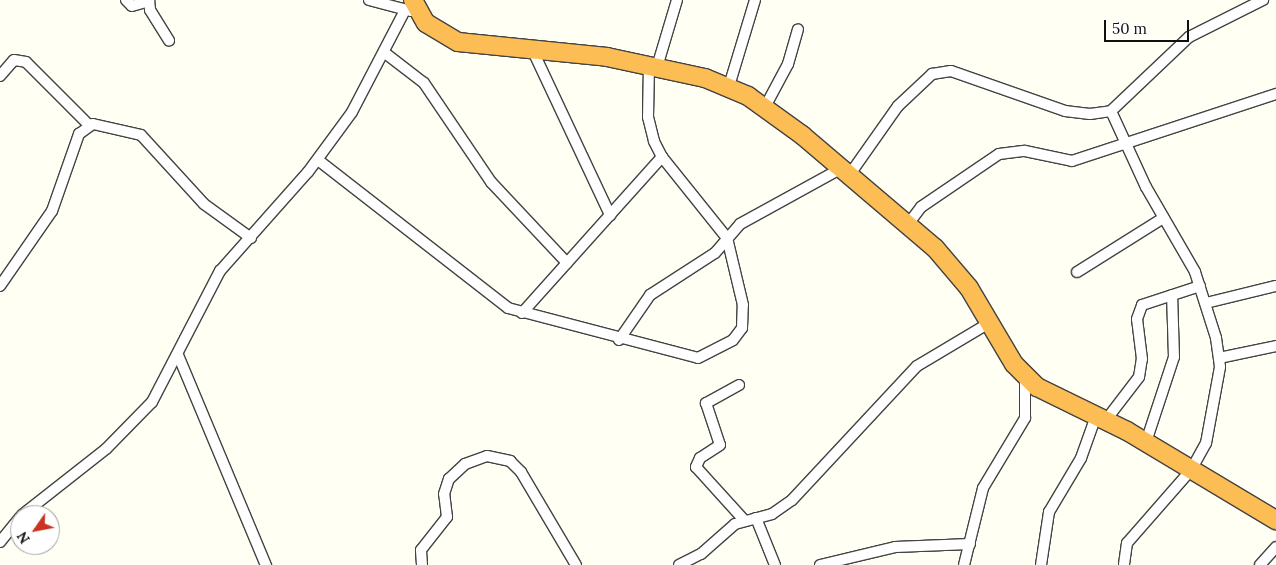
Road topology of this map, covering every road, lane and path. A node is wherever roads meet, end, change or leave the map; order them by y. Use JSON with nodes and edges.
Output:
{"nodes":[{"id":1,"x":126,"y":0,"type":"edge"},
{"id":2,"x":149,"y":0,"type":"edge"},
{"id":3,"x":368,"y":0,"type":"edge"},
{"id":4,"x":677,"y":0,"type":"edge"},
{"id":5,"x":755,"y":0,"type":"edge"},
{"id":6,"x":1263,"y":0,"type":"edge"},
{"id":7,"x":412,"y":7,"type":"edge"},
{"id":8,"x":798,"y":29,"type":"dead end"},
{"id":9,"x":169,"y":40,"type":"dead end"},
{"id":10,"x":531,"y":47,"type":"junction"},
{"id":11,"x":385,"y":53,"type":"junction"},
{"id":12,"x":653,"y":67,"type":"junction"},
{"id":13,"x":0,"y":76,"type":"edge"},
{"id":14,"x":729,"y":86,"type":"junction"},
{"id":15,"x":1276,"y":94,"type":"edge"},
{"id":16,"x":765,"y":107,"type":"junction"},
{"id":17,"x":1112,"y":111,"type":"junction"},
{"id":18,"x":90,"y":125,"type":"junction"},
{"id":19,"x":1126,"y":140,"type":"junction"},
{"id":20,"x":662,"y":157,"type":"junction"},
{"id":21,"x":318,"y":160,"type":"junction"},
{"id":22,"x":846,"y":171,"type":"junction"},
{"id":23,"x":610,"y":215,"type":"junction"},
{"id":24,"x":1163,"y":218,"type":"junction"},
{"id":25,"x":909,"y":223,"type":"junction"},
{"id":26,"x":251,"y":238,"type":"junction"},
{"id":27,"x":727,"y":238,"type":"junction"},
{"id":28,"x":567,"y":263,"type":"junction"},
{"id":29,"x":1077,"y":272,"type":"dead end"},
{"id":30,"x":0,"y":286,"type":"edge"},
{"id":31,"x":1200,"y":286,"type":"junction"},
{"id":32,"x":1276,"y":286,"type":"edge"},
{"id":33,"x":1172,"y":294,"type":"junction"},
{"id":34,"x":1206,"y":303,"type":"junction"},
{"id":35,"x":522,"y":313,"type":"junction"},
{"id":36,"x":989,"y":323,"type":"junction"},
{"id":37,"x":619,"y":340,"type":"junction"},
{"id":38,"x":1276,"y":346,"type":"edge"},
{"id":39,"x":178,"y":355,"type":"junction"},
{"id":40,"x":1219,"y":358,"type":"junction"},
{"id":41,"x":1025,"y":376,"type":"junction"},
{"id":42,"x":739,"y":385,"type":"dead end"},
{"id":43,"x":1101,"y":418,"type":"junction"},
{"id":44,"x":1146,"y":442,"type":"junction"},
{"id":45,"x":1191,"y":470,"type":"junction"},
{"id":46,"x":35,"y":505,"type":"edge"},
{"id":47,"x":756,"y":518,"type":"junction"},
{"id":48,"x":744,"y":520,"type":"junction"},
{"id":49,"x":1276,"y":520,"type":"edge"},
{"id":50,"x":10,"y":530,"type":"edge"},
{"id":51,"x":0,"y":542,"type":"edge"},
{"id":52,"x":970,"y":544,"type":"junction"},
{"id":53,"x":1276,"y":547,"type":"edge"},
{"id":54,"x":266,"y":565,"type":"edge"},
{"id":55,"x":422,"y":565,"type":"edge"},
{"id":56,"x":576,"y":565,"type":"edge"},
{"id":57,"x":679,"y":565,"type":"edge"},
{"id":58,"x":775,"y":565,"type":"edge"},
{"id":59,"x":820,"y":565,"type":"edge"},
{"id":60,"x":964,"y":565,"type":"edge"},
{"id":61,"x":1041,"y":565,"type":"edge"},
{"id":62,"x":1124,"y":565,"type":"edge"},
{"id":63,"x":1260,"y":565,"type":"edge"}],
"edges":[{"from":1,"to":2,"type":"street"},
{"from":2,"to":9,"type":"street"},
{"from":3,"to":7,"type":"street"},
{"from":4,"to":12,"type":"street"},
{"from":5,"to":14,"type":"street"},
{"from":6,"to":17,"type":"street"},
{"from":7,"to":10,"type":"highway"},
{"from":7,"to":11,"type":"street"},
{"from":8,"to":16,"type":"street"},
{"from":10,"to":12,"type":"highway"},
{"from":10,"to":23,"type":"street"},
{"from":11,"to":21,"type":"street"},
{"from":11,"to":28,"type":"street"},
{"from":12,"to":14,"type":"highway"},
{"from":12,"to":20,"type":"street"},
{"from":13,"to":18,"type":"street"},
{"from":14,"to":16,"type":"highway"},
{"from":15,"to":19,"type":"street"},
{"from":16,"to":22,"type":"highway"},
{"from":17,"to":19,"type":"street"},
{"from":17,"to":22,"type":"street"},
{"from":18,"to":26,"type":"street"},
{"from":18,"to":30,"type":"street"},
{"from":19,"to":24,"type":"street"},
{"from":19,"to":25,"type":"street"},
{"from":20,"to":23,"type":"street"},
{"from":20,"to":27,"type":"street"},
{"from":21,"to":26,"type":"street"},
{"from":21,"to":35,"type":"street"},
{"from":22,"to":25,"type":"highway"},
{"from":22,"to":27,"type":"street"},
{"from":23,"to":28,"type":"street"},
{"from":24,"to":29,"type":"street"},
{"from":24,"to":31,"type":"street"},
{"from":25,"to":36,"type":"highway"},
{"from":26,"to":39,"type":"street"},
{"from":27,"to":37,"type":"street"},
{"from":27,"to":37,"type":"street"},
{"from":28,"to":35,"type":"street"},
{"from":31,"to":33,"type":"street"},
{"from":31,"to":34,"type":"street"},
{"from":32,"to":34,"type":"street"},
{"from":33,"to":43,"type":"street"},
{"from":33,"to":44,"type":"street"},
{"from":34,"to":40,"type":"street"},
{"from":35,"to":37,"type":"street"},
{"from":36,"to":41,"type":"highway"},
{"from":36,"to":47,"type":"street"},
{"from":38,"to":40,"type":"street"},
{"from":39,"to":46,"type":"street"},
{"from":39,"to":54,"type":"street"},
{"from":40,"to":45,"type":"street"},
{"from":41,"to":43,"type":"highway"},
{"from":41,"to":52,"type":"street"},
{"from":42,"to":48,"type":"street"},
{"from":43,"to":44,"type":"highway"},
{"from":43,"to":61,"type":"street"},
{"from":44,"to":45,"type":"highway"},
{"from":45,"to":49,"type":"highway"},
{"from":45,"to":62,"type":"street"},
{"from":47,"to":48,"type":"street"},
{"from":47,"to":58,"type":"street"},
{"from":48,"to":57,"type":"street"},
{"from":50,"to":51,"type":"street"},
{"from":52,"to":59,"type":"street"},
{"from":52,"to":60,"type":"street"},
{"from":53,"to":63,"type":"street"},
{"from":55,"to":56,"type":"street"}]}
